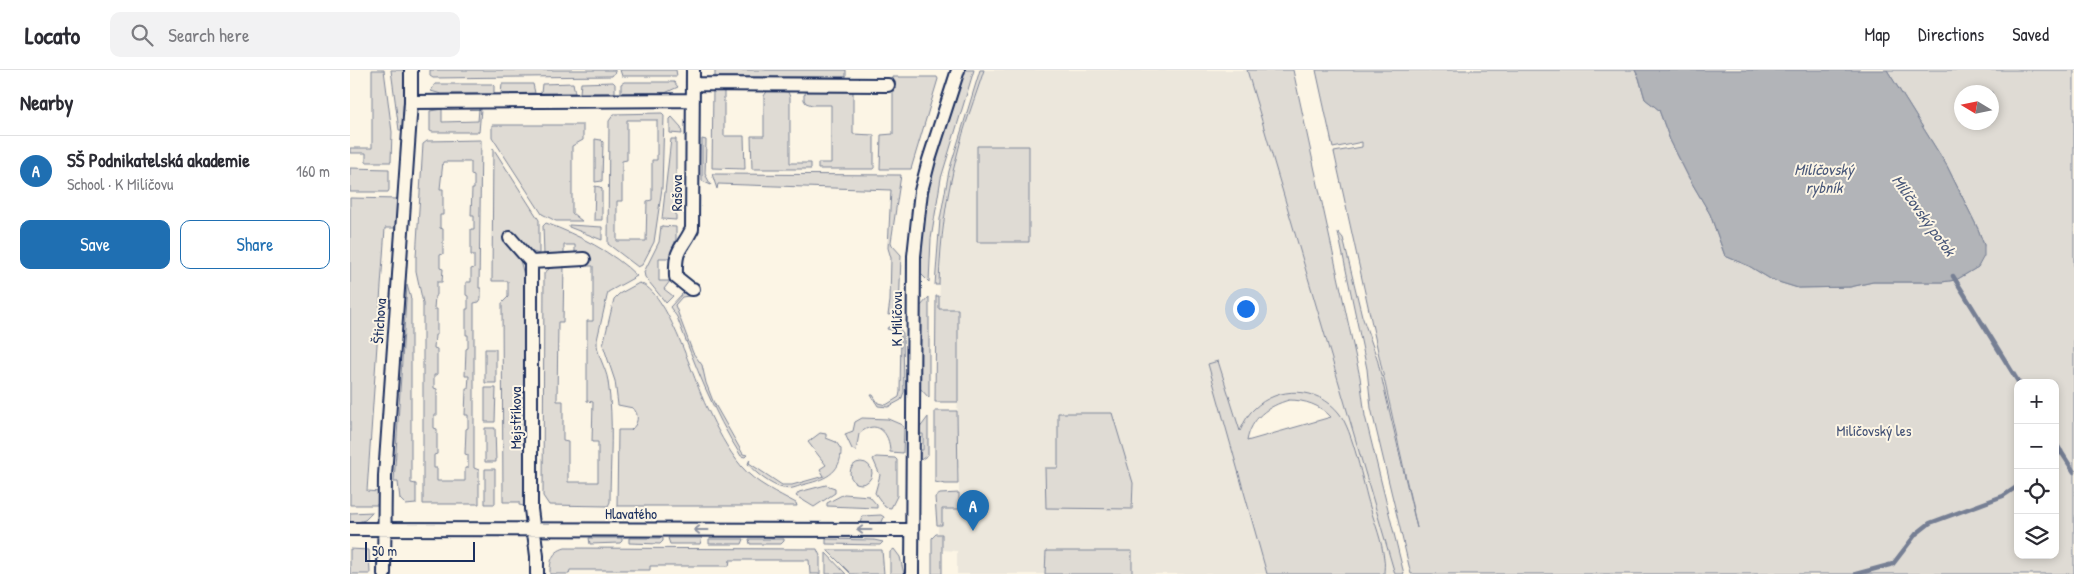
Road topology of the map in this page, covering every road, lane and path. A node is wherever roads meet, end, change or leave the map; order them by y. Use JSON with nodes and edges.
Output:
{"nodes":[{"id":1,"x":411,"y":70,"type":"edge"},
{"id":2,"x":693,"y":70,"type":"edge"},
{"id":3,"x":958,"y":70,"type":"edge"},
{"id":4,"x":693,"y":84,"type":"junction"},
{"id":5,"x":888,"y":85,"type":"dead end"},
{"id":6,"x":693,"y":100,"type":"junction"},
{"id":7,"x":410,"y":102,"type":"junction"},
{"id":8,"x":510,"y":238,"type":"dead end"},
{"id":9,"x":584,"y":259,"type":"dead end"},
{"id":10,"x":532,"y":262,"type":"junction"},
{"id":11,"x":693,"y":288,"type":"dead end"},
{"id":12,"x":350,"y":529,"type":"edge"},
{"id":13,"x":384,"y":529,"type":"junction"},
{"id":14,"x":534,"y":529,"type":"junction"},
{"id":15,"x":912,"y":530,"type":"junction"},
{"id":16,"x":384,"y":574,"type":"edge"},
{"id":17,"x":536,"y":574,"type":"edge"},
{"id":18,"x":912,"y":574,"type":"edge"}],
"edges":[{"from":1,"to":7,"type":"street","name":"Štichova"},
{"from":2,"to":4,"type":"street","name":"Rašova"},
{"from":3,"to":15,"type":"street","name":"K Milíčovu"},
{"from":4,"to":5,"type":"street"},
{"from":4,"to":6,"type":"street","name":"Rašova"},
{"from":6,"to":7,"type":"street"},
{"from":6,"to":11,"type":"street","name":"Rašova"},
{"from":7,"to":13,"type":"street","name":"Štichova"},
{"from":8,"to":10,"type":"street"},
{"from":9,"to":10,"type":"street"},
{"from":10,"to":14,"type":"street","name":"Mejstříkova"},
{"from":12,"to":13,"type":"street","name":"Hlavatého"},
{"from":13,"to":14,"type":"street","name":"Hlavatého"},
{"from":13,"to":16,"type":"street","name":"Štichova"},
{"from":15,"to":14,"type":"street","name":"Hlavatého","one_way":true},
{"from":14,"to":17,"type":"street","name":"Mejstříkova"},
{"from":15,"to":18,"type":"street","name":"K Milíčovu"}]}
